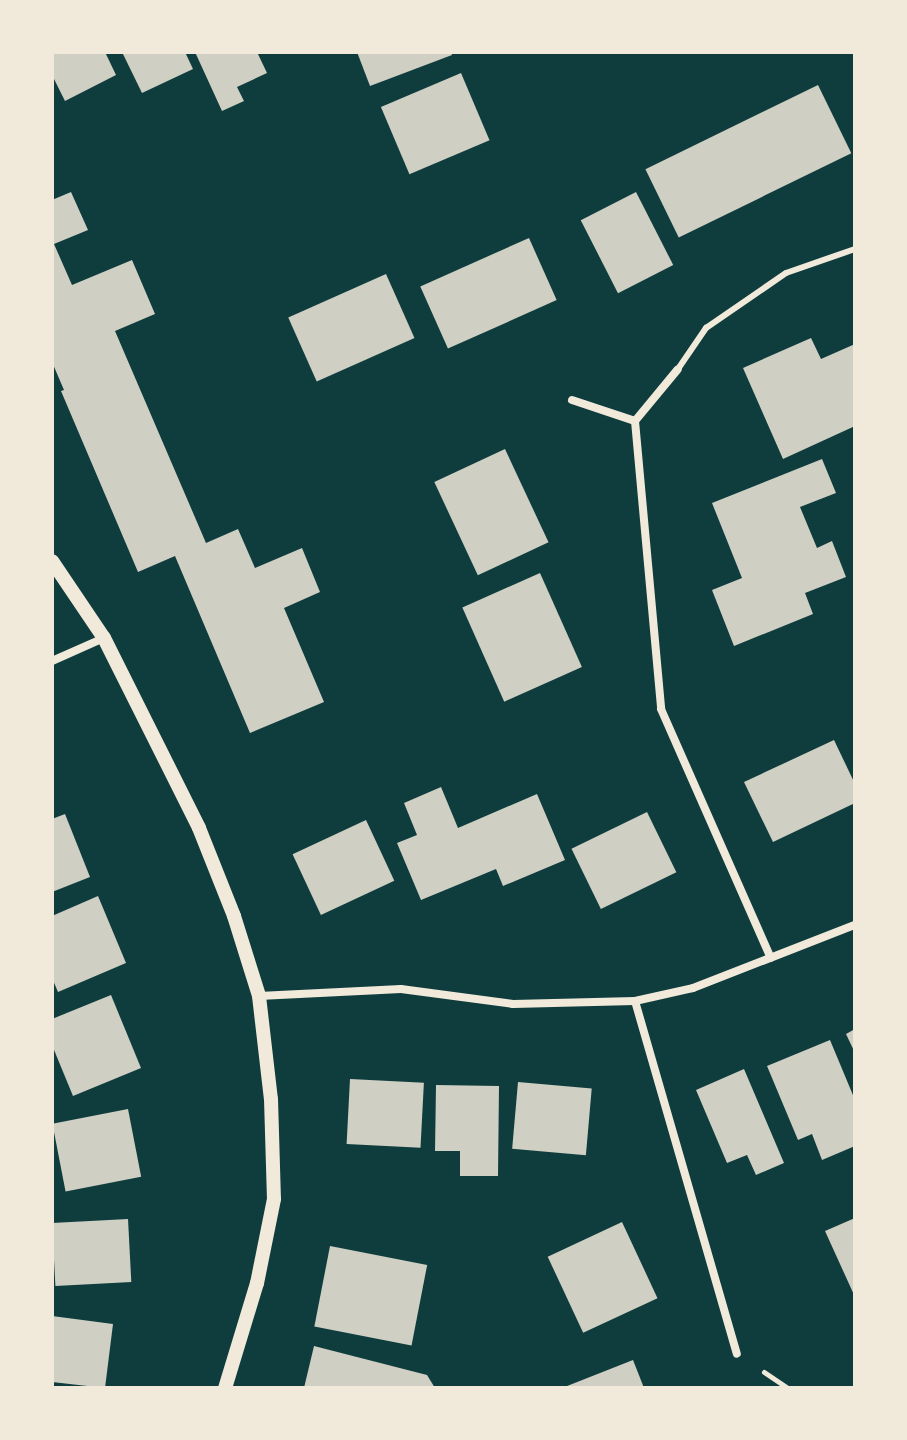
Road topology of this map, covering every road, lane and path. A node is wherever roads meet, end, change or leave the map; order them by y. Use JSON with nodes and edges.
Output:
{"nodes":[{"id":1,"x":855,"y":249,"type":"edge"},
{"id":2,"x":678,"y":369,"type":"joint"},
{"id":3,"x":572,"y":400,"type":"dead end"},
{"id":4,"x":635,"y":421,"type":"junction"},
{"id":5,"x":52,"y":561,"type":"edge"},
{"id":6,"x":104,"y":638,"type":"junction"},
{"id":7,"x":52,"y":661,"type":"edge"},
{"id":8,"x":855,"y":925,"type":"edge"},
{"id":9,"x":771,"y":958,"type":"junction"},
{"id":10,"x":259,"y":996,"type":"junction"},
{"id":11,"x":635,"y":1001,"type":"junction"},
{"id":12,"x":737,"y":1354,"type":"dead end"},
{"id":13,"x":225,"y":1388,"type":"edge"}],
"edges":[{"from":1,"to":2,"type":"lane"},
{"from":2,"to":4,"type":"street"},
{"from":3,"to":4,"type":"street"},
{"from":4,"to":9,"type":"street"},
{"from":5,"to":6,"type":"street"},
{"from":6,"to":7,"type":"street"},
{"from":6,"to":10,"type":"street"},
{"from":8,"to":9,"type":"street"},
{"from":9,"to":11,"type":"street"},
{"from":10,"to":11,"type":"street"},
{"from":10,"to":13,"type":"street"},
{"from":11,"to":12,"type":"street"}]}
